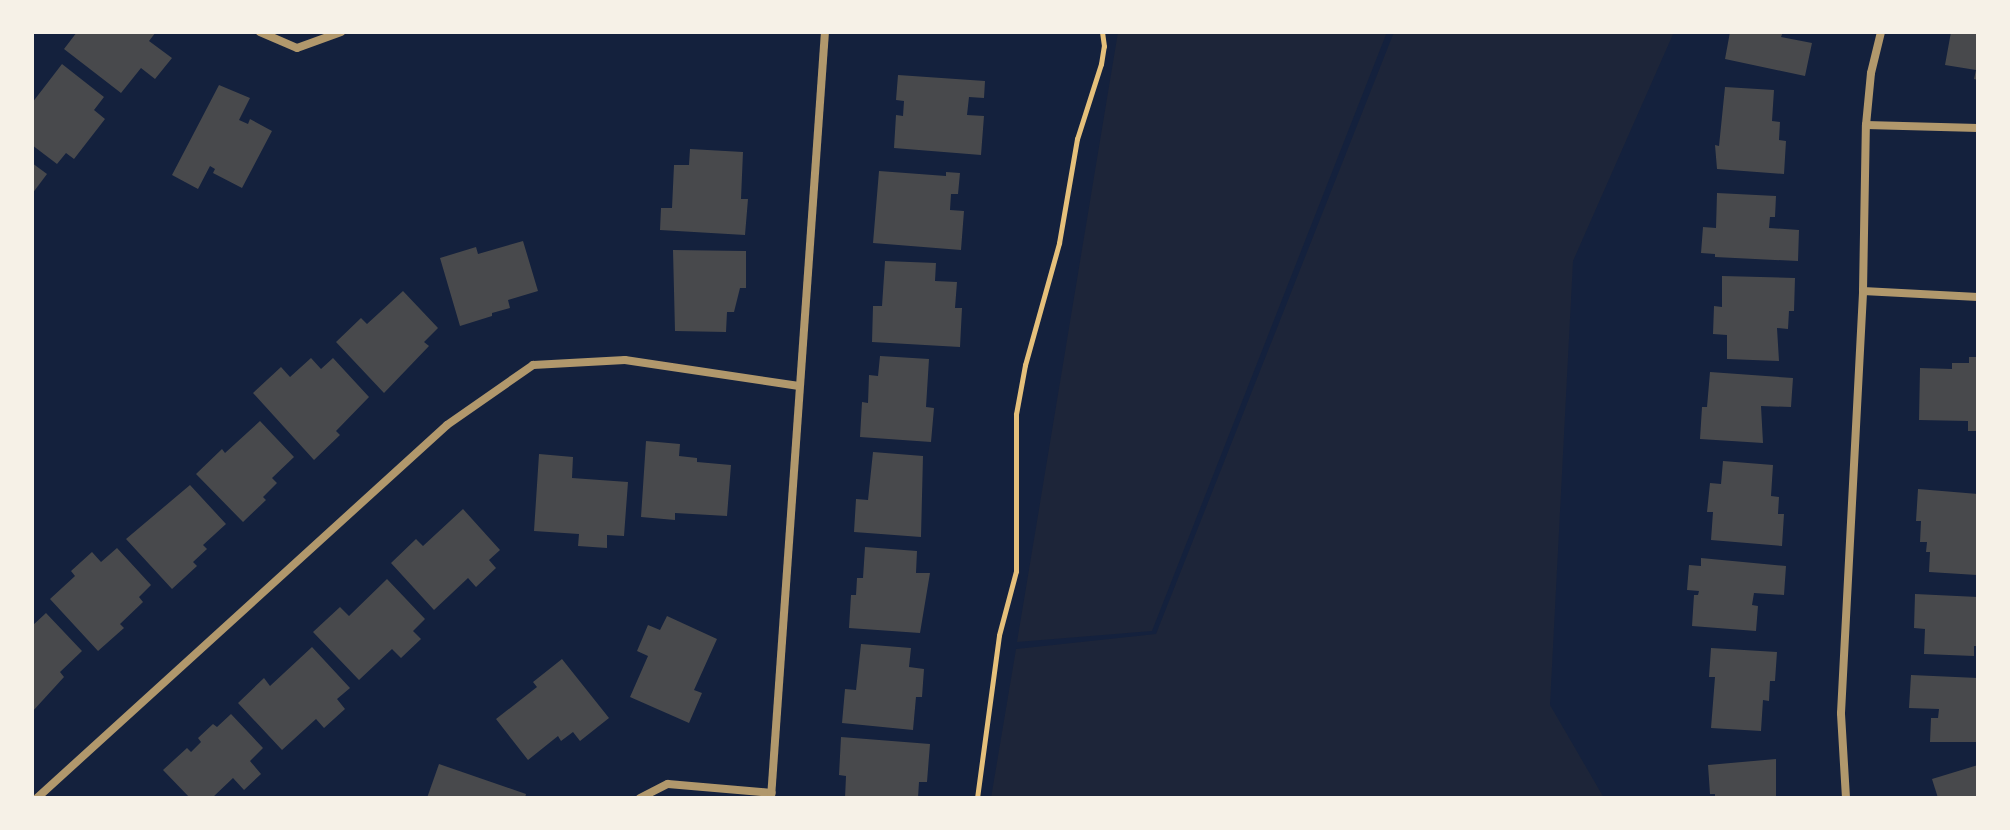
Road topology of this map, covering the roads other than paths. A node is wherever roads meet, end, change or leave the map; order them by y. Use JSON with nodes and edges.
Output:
{"nodes":[{"id":1,"x":260,"y":32,"type":"edge"},
{"id":2,"x":341,"y":32,"type":"edge"},
{"id":3,"x":825,"y":32,"type":"edge"},
{"id":4,"x":1881,"y":32,"type":"edge"},
{"id":5,"x":1866,"y":125,"type":"junction"},
{"id":6,"x":1978,"y":128,"type":"edge"},
{"id":7,"x":1863,"y":291,"type":"junction"},
{"id":8,"x":1978,"y":297,"type":"edge"},
{"id":9,"x":799,"y":386,"type":"junction"},
{"id":10,"x":771,"y":796,"type":"edge"},
{"id":11,"x":37,"y":798,"type":"edge"},
{"id":12,"x":640,"y":798,"type":"edge"},
{"id":13,"x":1846,"y":798,"type":"edge"}],
"edges":[{"from":1,"to":2,"type":"street"},
{"from":3,"to":9,"type":"street"},
{"from":4,"to":5,"type":"street"},
{"from":5,"to":6,"type":"street"},
{"from":5,"to":7,"type":"street"},
{"from":7,"to":8,"type":"street"},
{"from":7,"to":13,"type":"street"},
{"from":9,"to":10,"type":"street"},
{"from":9,"to":11,"type":"street"},
{"from":10,"to":12,"type":"street"}]}
